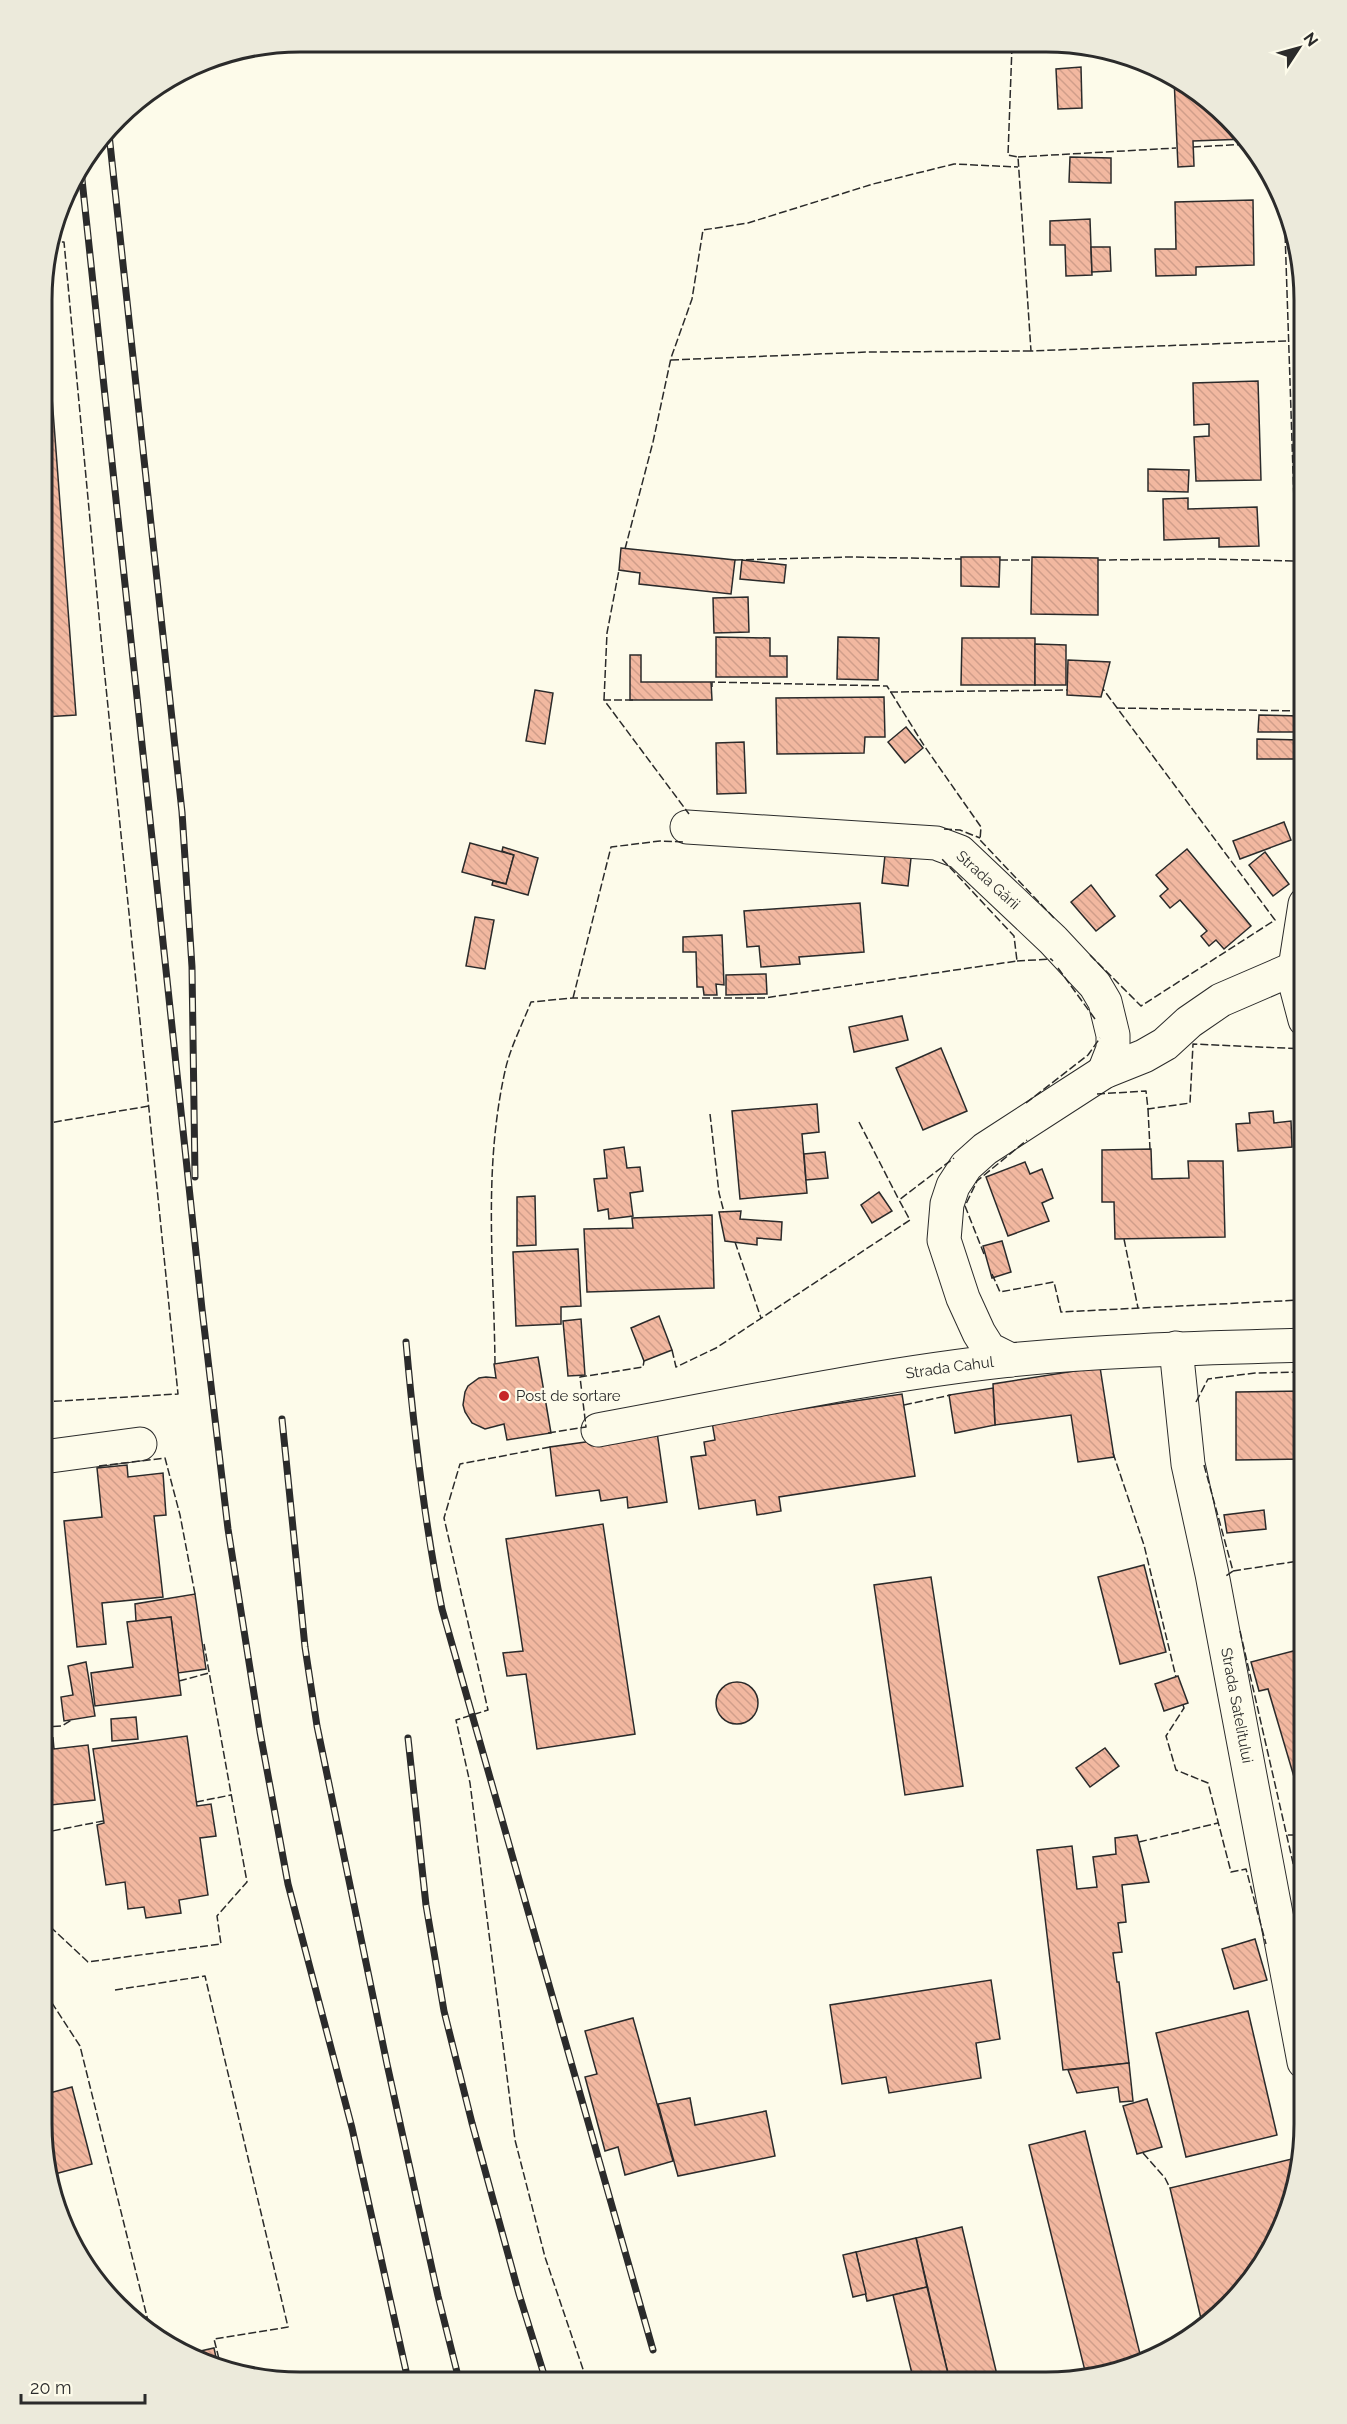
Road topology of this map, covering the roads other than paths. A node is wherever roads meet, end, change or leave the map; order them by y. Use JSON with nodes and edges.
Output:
{"nodes":[{"id":1,"x":687,"y":827,"type":"dead end"},
{"id":2,"x":1294,"y":968,"type":"edge"},
{"id":3,"x":1104,"y":1072,"type":"junction"},
{"id":4,"x":1294,"y":1345,"type":"edge"},
{"id":5,"x":1176,"y":1348,"type":"junction"},
{"id":6,"x":1011,"y":1360,"type":"junction"},
{"id":7,"x":598,"y":1430,"type":"dead end"},
{"id":8,"x":140,"y":1443,"type":"dead end"},
{"id":9,"x":52,"y":1456,"type":"edge"},
{"id":10,"x":1294,"y":2009,"type":"edge"}],
"edges":[{"from":1,"to":3,"type":"street","name":"Strada Gării"},
{"from":2,"to":3,"type":"street"},
{"from":3,"to":6,"type":"street"},
{"from":4,"to":5,"type":"street","name":"Strada Cahul"},
{"from":5,"to":6,"type":"street","name":"Strada Cahul"},
{"from":5,"to":10,"type":"street","name":"Strada Satelitului"},
{"from":6,"to":7,"type":"street","name":"Strada Cahul"},
{"from":8,"to":9,"type":"street"}]}
